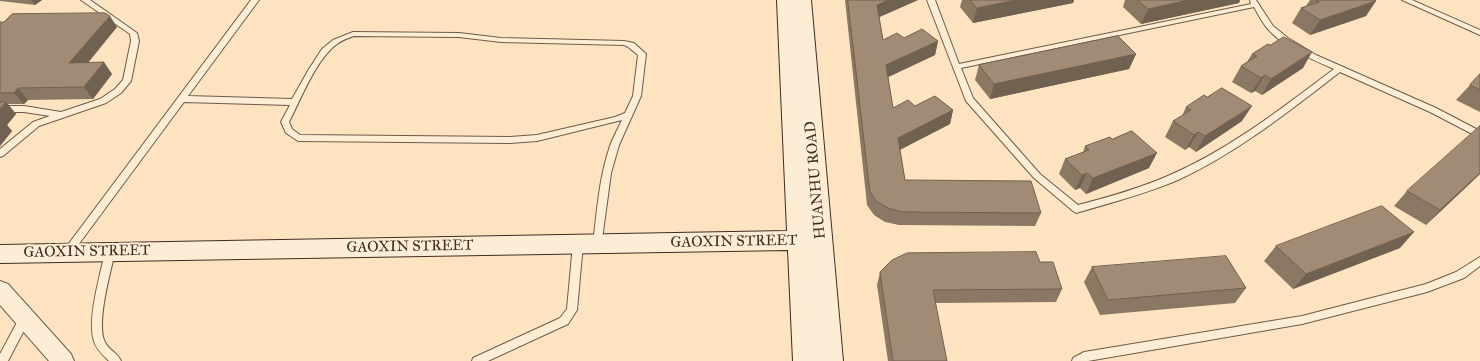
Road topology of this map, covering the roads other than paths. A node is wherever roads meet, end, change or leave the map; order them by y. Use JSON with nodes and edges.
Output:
{"nodes":[{"id":1,"x":85,"y":0,"type":"edge"},
{"id":2,"x":255,"y":0,"type":"edge"},
{"id":3,"x":786,"y":0,"type":"edge"},
{"id":4,"x":802,"y":0,"type":"edge"},
{"id":5,"x":931,"y":0,"type":"edge"},
{"id":6,"x":1406,"y":0,"type":"edge"},
{"id":7,"x":1254,"y":3,"type":"edge"},
{"id":8,"x":1480,"y":33,"type":"edge"},
{"id":9,"x":956,"y":67,"type":"junction"},
{"id":10,"x":1339,"y":69,"type":"junction"},
{"id":11,"x":181,"y":99,"type":"junction"},
{"id":12,"x":296,"y":102,"type":"junction"},
{"id":13,"x":0,"y":109,"type":"edge"},
{"id":14,"x":61,"y":115,"type":"junction"},
{"id":15,"x":627,"y":115,"type":"junction"},
{"id":16,"x":1480,"y":135,"type":"edge"},
{"id":17,"x":0,"y":154,"type":"edge"},
{"id":18,"x":810,"y":240,"type":"junction"},
{"id":19,"x":588,"y":244,"type":"junction"},
{"id":20,"x":110,"y":252,"type":"junction"},
{"id":21,"x":67,"y":253,"type":"junction"},
{"id":22,"x":0,"y":254,"type":"edge"},
{"id":23,"x":1480,"y":261,"type":"edge"},
{"id":24,"x":0,"y":290,"type":"edge"},
{"id":25,"x":25,"y":318,"type":"junction"},
{"id":26,"x":2,"y":361,"type":"edge"},
{"id":27,"x":62,"y":361,"type":"edge"},
{"id":28,"x":116,"y":361,"type":"edge"},
{"id":29,"x":477,"y":361,"type":"edge"},
{"id":30,"x":806,"y":361,"type":"edge"},
{"id":31,"x":830,"y":361,"type":"edge"},
{"id":32,"x":1077,"y":361,"type":"edge"}],
"edges":[{"from":1,"to":14,"type":"lane"},
{"from":2,"to":11,"type":"lane"},
{"from":3,"to":18,"type":"street","name":"HUANHU ROAD"},
{"from":4,"to":18,"type":"street","name":"HUANHU ROAD"},
{"from":5,"to":9,"type":"lane"},
{"from":6,"to":8,"type":"lane"},
{"from":7,"to":9,"type":"lane"},
{"from":7,"to":10,"type":"lane"},
{"from":9,"to":10,"type":"lane"},
{"from":10,"to":16,"type":"lane"},
{"from":11,"to":12,"type":"lane"},
{"from":11,"to":21,"type":"lane"},
{"from":12,"to":15,"type":"lane"},
{"from":12,"to":15,"type":"lane"},
{"from":13,"to":14,"type":"lane"},
{"from":14,"to":17,"type":"lane"},
{"from":15,"to":19,"type":"lane"},
{"from":18,"to":19,"type":"street","name":"GAOXIN STREET"},
{"from":18,"to":30,"type":"street","name":"HUANHU ROAD"},
{"from":18,"to":31,"type":"street","name":"HUANHU ROAD"},
{"from":19,"to":20,"type":"street","name":"GAOXIN STREET"},
{"from":19,"to":29,"type":"lane"},
{"from":20,"to":21,"type":"street","name":"GAOXIN STREET"},
{"from":20,"to":28,"type":"lane"},
{"from":21,"to":22,"type":"street","name":"GAOXIN STREET"},
{"from":23,"to":32,"type":"lane"},
{"from":24,"to":25,"type":"street"},
{"from":25,"to":26,"type":"lane"},
{"from":25,"to":27,"type":"street"}]}
